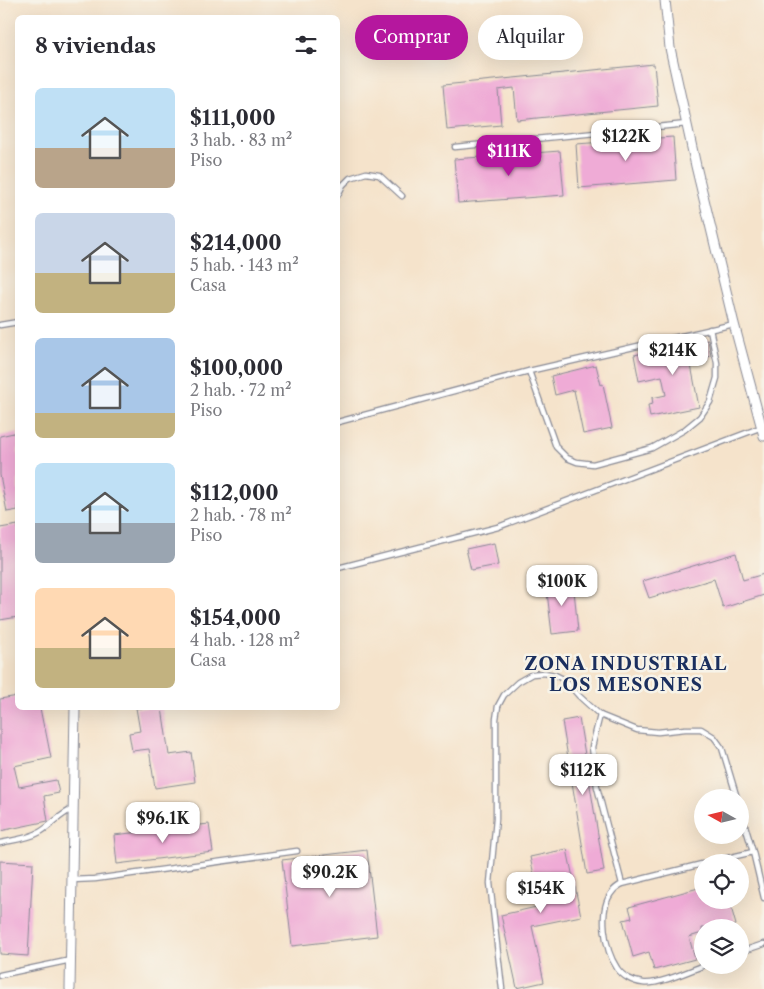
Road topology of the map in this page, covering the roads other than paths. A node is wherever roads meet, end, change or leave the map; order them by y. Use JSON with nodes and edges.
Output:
{"nodes":[{"id":1,"x":664,"y":0,"type":"edge"},
{"id":2,"x":687,"y":124,"type":"junction"},
{"id":3,"x":455,"y":147,"type":"dead end"},
{"id":4,"x":340,"y":191,"type":"edge"},
{"id":5,"x":402,"y":196,"type":"dead end"},
{"id":6,"x":15,"y":322,"type":"edge"},
{"id":7,"x":734,"y":324,"type":"junction"},
{"id":8,"x":0,"y":325,"type":"edge"},
{"id":9,"x":710,"y":329,"type":"junction"},
{"id":10,"x":529,"y":371,"type":"junction"},
{"id":11,"x":340,"y":421,"type":"edge"},
{"id":12,"x":762,"y":427,"type":"junction"},
{"id":13,"x":764,"y":436,"type":"edge"},
{"id":14,"x":340,"y":567,"type":"edge"},
{"id":15,"x":75,"y":710,"type":"edge"},
{"id":16,"x":600,"y":715,"type":"junction"},
{"id":17,"x":734,"y":789,"type":"edge"},
{"id":18,"x":73,"y":809,"type":"junction"},
{"id":19,"x":749,"y":839,"type":"edge"},
{"id":20,"x":0,"y":843,"type":"edge"},
{"id":21,"x":297,"y":851,"type":"dead end"},
{"id":22,"x":753,"y":852,"type":"junction"},
{"id":23,"x":744,"y":854,"type":"edge"},
{"id":24,"x":694,"y":866,"type":"edge"},
{"id":25,"x":72,"y":880,"type":"junction"},
{"id":26,"x":622,"y":884,"type":"junction"},
{"id":27,"x":764,"y":898,"type":"edge"},
{"id":28,"x":764,"y":944,"type":"edge"},
{"id":29,"x":749,"y":949,"type":"edge"},
{"id":30,"x":71,"y":960,"type":"junction"},
{"id":31,"x":694,"y":969,"type":"edge"},
{"id":32,"x":0,"y":975,"type":"edge"},
{"id":33,"x":70,"y":989,"type":"edge"},
{"id":34,"x":502,"y":989,"type":"edge"}],
"edges":[{"from":1,"to":2,"type":"street"},
{"from":2,"to":3,"type":"lane"},
{"from":2,"to":7,"type":"street"},
{"from":4,"to":5,"type":"lane"},
{"from":6,"to":8,"type":"lane"},
{"from":7,"to":9,"type":"lane"},
{"from":7,"to":12,"type":"street"},
{"from":9,"to":10,"type":"lane"},
{"from":9,"to":10,"type":"lane"},
{"from":10,"to":11,"type":"lane"},
{"from":12,"to":13,"type":"street"},
{"from":12,"to":14,"type":"lane"},
{"from":15,"to":18,"type":"street"},
{"from":16,"to":17,"type":"lane"},
{"from":16,"to":26,"type":"lane"},
{"from":16,"to":34,"type":"lane"},
{"from":18,"to":20,"type":"lane"},
{"from":18,"to":25,"type":"street"},
{"from":19,"to":22,"type":"lane"},
{"from":21,"to":25,"type":"lane"},
{"from":22,"to":23,"type":"lane"},
{"from":22,"to":27,"type":"lane"},
{"from":24,"to":26,"type":"lane"},
{"from":25,"to":30,"type":"street"},
{"from":26,"to":31,"type":"lane"},
{"from":28,"to":29,"type":"lane"},
{"from":30,"to":32,"type":"lane"},
{"from":30,"to":33,"type":"street"}]}
